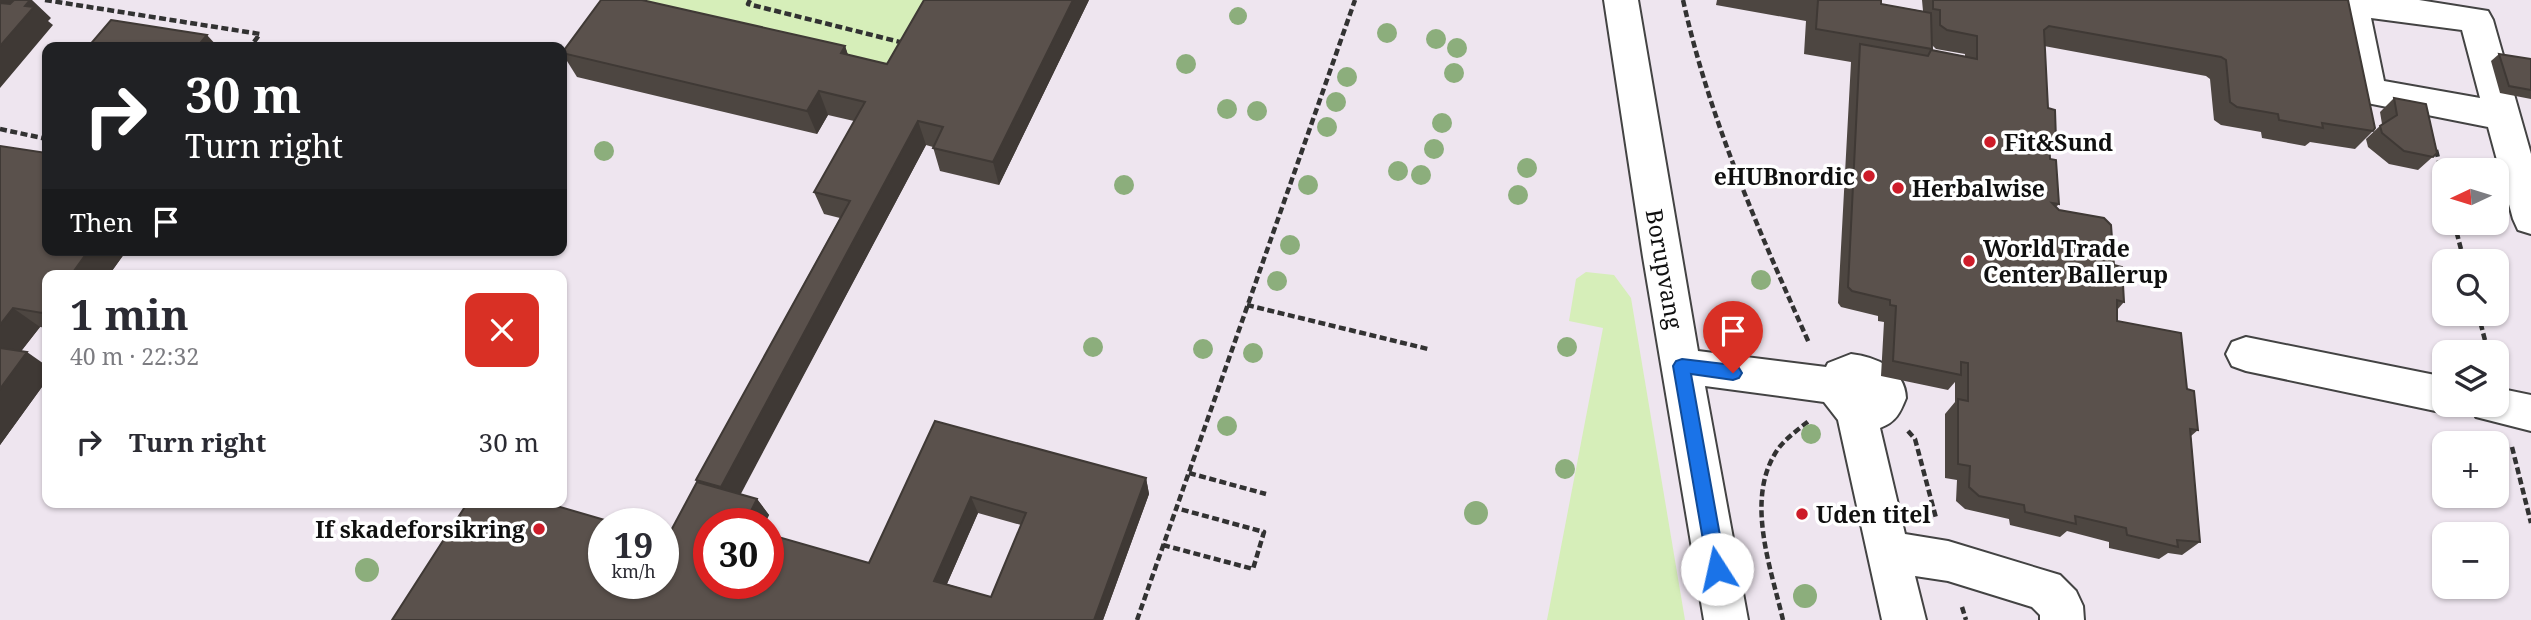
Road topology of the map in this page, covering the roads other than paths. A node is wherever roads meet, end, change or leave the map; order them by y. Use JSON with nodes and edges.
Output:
{"nodes":[{"id":1,"x":1621,"y":0,"type":"edge"},
{"id":2,"x":2502,"y":116,"type":"junction"},
{"id":3,"x":2531,"y":219,"type":"edge"},
{"id":4,"x":2246,"y":354,"type":"dead end"},
{"id":5,"x":1682,"y":366,"type":"junction"},
{"id":6,"x":2432,"y":392,"type":"edge"},
{"id":7,"x":1887,"y":551,"type":"junction"},
{"id":8,"x":1726,"y":620,"type":"edge"},
{"id":9,"x":1904,"y":620,"type":"edge"},
{"id":10,"x":2062,"y":620,"type":"edge"}],
"edges":[{"from":1,"to":5,"type":"street","name":"Borupvang"},
{"from":2,"to":2,"type":"street"},
{"from":2,"to":3,"type":"street"},
{"from":4,"to":6,"type":"street"},
{"from":5,"to":7,"type":"street"},
{"from":5,"to":8,"type":"street","name":"Borupvang"},
{"from":7,"to":9,"type":"street"},
{"from":7,"to":10,"type":"street"}]}
